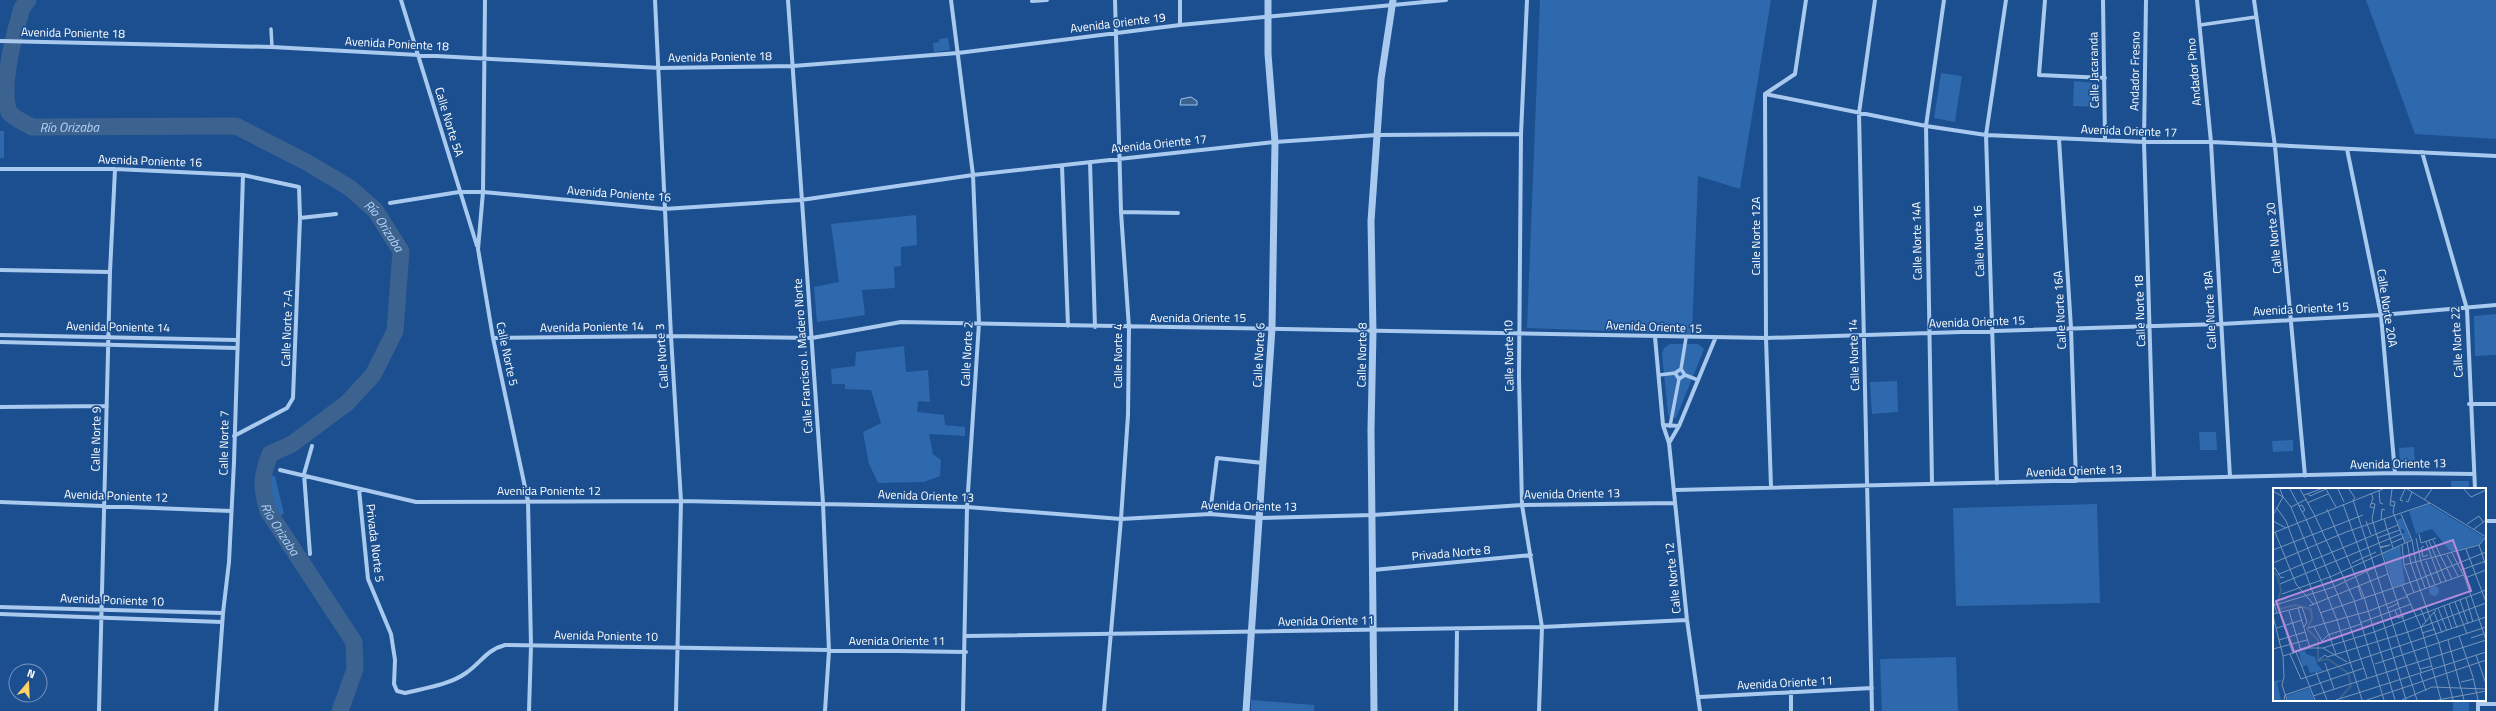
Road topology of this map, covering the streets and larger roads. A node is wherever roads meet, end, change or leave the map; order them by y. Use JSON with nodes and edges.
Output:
{"nodes":[{"id":1,"x":401,"y":0,"type":"edge"},
{"id":2,"x":485,"y":0,"type":"edge"},
{"id":3,"x":655,"y":0,"type":"edge"},
{"id":4,"x":788,"y":0,"type":"edge"},
{"id":5,"x":951,"y":0,"type":"edge"},
{"id":6,"x":1047,"y":0,"type":"edge"},
{"id":7,"x":1115,"y":0,"type":"edge"},
{"id":8,"x":1180,"y":0,"type":"edge"},
{"id":9,"x":1268,"y":0,"type":"edge"},
{"id":10,"x":1446,"y":0,"type":"edge"},
{"id":11,"x":1527,"y":0,"type":"edge"},
{"id":12,"x":1806,"y":0,"type":"edge"},
{"id":13,"x":1875,"y":0,"type":"edge"},
{"id":14,"x":1944,"y":0,"type":"edge"},
{"id":15,"x":2006,"y":0,"type":"edge"},
{"id":16,"x":2045,"y":0,"type":"edge"},
{"id":17,"x":2103,"y":0,"type":"edge"},
{"id":18,"x":2146,"y":0,"type":"edge"},
{"id":19,"x":2197,"y":0,"type":"edge"},
{"id":20,"x":2254,"y":0,"type":"edge"},
{"id":21,"x":1032,"y":1,"type":"dead end"},
{"id":22,"x":1393,"y":3,"type":"edge"},
{"id":23,"x":1268,"y":17,"type":"junction"},
{"id":24,"x":2256,"y":17,"type":"junction"},
{"id":25,"x":1180,"y":25,"type":"junction"},
{"id":26,"x":2200,"y":25,"type":"junction"},
{"id":27,"x":271,"y":29,"type":"dead end"},
{"id":28,"x":1117,"y":34,"type":"junction"},
{"id":29,"x":0,"y":41,"type":"edge"},
{"id":30,"x":272,"y":47,"type":"junction"},
{"id":31,"x":958,"y":53,"type":"junction"},
{"id":32,"x":419,"y":54,"type":"junction"},
{"id":33,"x":486,"y":59,"type":"junction"},
{"id":34,"x":793,"y":66,"type":"junction"},
{"id":35,"x":660,"y":68,"type":"junction"},
{"id":36,"x":2105,"y":78,"type":"junction"},
{"id":37,"x":1765,"y":94,"type":"junction"},
{"id":38,"x":1859,"y":113,"type":"junction"},
{"id":39,"x":1926,"y":126,"type":"junction"},
{"id":40,"x":1521,"y":134,"type":"junction"},
{"id":41,"x":1377,"y":135,"type":"junction"},
{"id":42,"x":1986,"y":135,"type":"junction"},
{"id":43,"x":2059,"y":138,"type":"junction"},
{"id":44,"x":2105,"y":140,"type":"junction"},
{"id":45,"x":1275,"y":142,"type":"junction"},
{"id":46,"x":2144,"y":142,"type":"junction"},
{"id":47,"x":2211,"y":142,"type":"junction"},
{"id":48,"x":2275,"y":146,"type":"junction"},
{"id":49,"x":2347,"y":148,"type":"junction"},
{"id":50,"x":2422,"y":152,"type":"junction"},
{"id":51,"x":2496,"y":156,"type":"edge"},
{"id":52,"x":1119,"y":158,"type":"junction"},
{"id":53,"x":1090,"y":162,"type":"junction"},
{"id":54,"x":1062,"y":166,"type":"junction"},
{"id":55,"x":115,"y":168,"type":"junction"},
{"id":56,"x":0,"y":169,"type":"edge"},
{"id":57,"x":242,"y":175,"type":"junction"},
{"id":58,"x":973,"y":175,"type":"junction"},
{"id":59,"x":299,"y":187,"type":"joint"},
{"id":60,"x":459,"y":192,"type":"junction"},
{"id":61,"x":484,"y":192,"type":"junction"},
{"id":62,"x":801,"y":200,"type":"junction"},
{"id":63,"x":390,"y":203,"type":"dead end"},
{"id":64,"x":664,"y":209,"type":"junction"},
{"id":65,"x":1121,"y":212,"type":"junction"},
{"id":66,"x":1178,"y":212,"type":"dead end"},
{"id":67,"x":336,"y":214,"type":"dead end"},
{"id":68,"x":300,"y":218,"type":"junction"},
{"id":69,"x":478,"y":249,"type":"junction"},
{"id":70,"x":0,"y":270,"type":"edge"},
{"id":71,"x":110,"y":272,"type":"junction"},
{"id":72,"x":2496,"y":305,"type":"edge"},
{"id":73,"x":2467,"y":309,"type":"junction"},
{"id":74,"x":2381,"y":316,"type":"junction"},
{"id":75,"x":2292,"y":319,"type":"junction"},
{"id":76,"x":979,"y":323,"type":"junction"},
{"id":77,"x":2221,"y":324,"type":"junction"},
{"id":78,"x":1068,"y":326,"type":"junction"},
{"id":79,"x":2150,"y":326,"type":"junction"},
{"id":80,"x":1095,"y":327,"type":"junction"},
{"id":81,"x":1129,"y":328,"type":"junction"},
{"id":82,"x":1272,"y":328,"type":"junction"},
{"id":83,"x":2071,"y":328,"type":"junction"},
{"id":84,"x":1992,"y":331,"type":"junction"},
{"id":85,"x":1373,"y":332,"type":"junction"},
{"id":86,"x":1519,"y":333,"type":"junction"},
{"id":87,"x":1928,"y":334,"type":"junction"},
{"id":88,"x":0,"y":335,"type":"edge"},
{"id":89,"x":109,"y":336,"type":"junction"},
{"id":90,"x":671,"y":336,"type":"junction"},
{"id":91,"x":1655,"y":337,"type":"junction"},
{"id":92,"x":1862,"y":337,"type":"junction"},
{"id":93,"x":493,"y":338,"type":"junction"},
{"id":94,"x":812,"y":338,"type":"junction"},
{"id":95,"x":1686,"y":338,"type":"junction"},
{"id":96,"x":1766,"y":338,"type":"junction"},
{"id":97,"x":1714,"y":339,"type":"junction"},
{"id":98,"x":236,"y":340,"type":"junction"},
{"id":99,"x":0,"y":342,"type":"edge"},
{"id":100,"x":109,"y":345,"type":"junction"},
{"id":101,"x":236,"y":348,"type":"junction"},
{"id":102,"x":1681,"y":369,"type":"junction"},
{"id":103,"x":1675,"y":373,"type":"junction"},
{"id":104,"x":1659,"y":375,"type":"junction"},
{"id":105,"x":1685,"y":375,"type":"junction"},
{"id":106,"x":1679,"y":379,"type":"junction"},
{"id":107,"x":1698,"y":380,"type":"junction"},
{"id":108,"x":2469,"y":404,"type":"junction"},
{"id":109,"x":2496,"y":404,"type":"edge"},
{"id":110,"x":107,"y":406,"type":"junction"},
{"id":111,"x":0,"y":407,"type":"edge"},
{"id":112,"x":1663,"y":425,"type":"junction"},
{"id":113,"x":1670,"y":426,"type":"junction"},
{"id":114,"x":1679,"y":426,"type":"junction"},
{"id":115,"x":234,"y":436,"type":"junction"},
{"id":116,"x":1669,"y":443,"type":"junction"},
{"id":117,"x":312,"y":446,"type":"dead end"},
{"id":118,"x":1264,"y":463,"type":"junction"},
{"id":119,"x":280,"y":470,"type":"dead end"},
{"id":120,"x":2395,"y":473,"type":"junction"},
{"id":121,"x":304,"y":474,"type":"junction"},
{"id":122,"x":2474,"y":474,"type":"junction"},
{"id":123,"x":2305,"y":476,"type":"junction"},
{"id":124,"x":2230,"y":477,"type":"junction"},
{"id":125,"x":2154,"y":478,"type":"junction"},
{"id":126,"x":2076,"y":481,"type":"junction"},
{"id":127,"x":1997,"y":483,"type":"junction"},
{"id":128,"x":1932,"y":484,"type":"junction"},
{"id":129,"x":1869,"y":485,"type":"junction"},
{"id":130,"x":1771,"y":487,"type":"junction"},
{"id":131,"x":2475,"y":488,"type":"edge"},
{"id":132,"x":359,"y":489,"type":"junction"},
{"id":133,"x":1674,"y":490,"type":"junction"},
{"id":134,"x":681,"y":500,"type":"junction"},
{"id":135,"x":528,"y":501,"type":"junction"},
{"id":136,"x":0,"y":502,"type":"edge"},
{"id":137,"x":823,"y":503,"type":"junction"},
{"id":138,"x":1675,"y":503,"type":"junction"},
{"id":139,"x":105,"y":505,"type":"junction"},
{"id":140,"x":1522,"y":505,"type":"junction"},
{"id":141,"x":967,"y":507,"type":"junction"},
{"id":142,"x":231,"y":510,"type":"junction"},
{"id":143,"x":1210,"y":514,"type":"junction"},
{"id":144,"x":1373,"y":515,"type":"junction"},
{"id":145,"x":1259,"y":518,"type":"junction"},
{"id":146,"x":1121,"y":519,"type":"junction"},
{"id":147,"x":310,"y":554,"type":"dead end"},
{"id":148,"x":1531,"y":555,"type":"junction"},
{"id":149,"x":1373,"y":570,"type":"junction"},
{"id":150,"x":0,"y":607,"type":"edge"},
{"id":151,"x":102,"y":609,"type":"junction"},
{"id":152,"x":222,"y":613,"type":"junction"},
{"id":153,"x":0,"y":614,"type":"edge"},
{"id":154,"x":102,"y":617,"type":"junction"},
{"id":155,"x":1687,"y":620,"type":"junction"},
{"id":156,"x":222,"y":622,"type":"junction"},
{"id":157,"x":1542,"y":628,"type":"junction"},
{"id":158,"x":1457,"y":629,"type":"junction"},
{"id":159,"x":1374,"y":630,"type":"junction"},
{"id":160,"x":1252,"y":633,"type":"junction"},
{"id":161,"x":1110,"y":635,"type":"junction"},
{"id":162,"x":966,"y":636,"type":"junction"},
{"id":163,"x":531,"y":646,"type":"junction"},
{"id":164,"x":679,"y":647,"type":"junction"},
{"id":165,"x":829,"y":651,"type":"junction"},
{"id":166,"x":966,"y":652,"type":"junction"},
{"id":167,"x":1872,"y":688,"type":"junction"},
{"id":168,"x":397,"y":691,"type":"joint"},
{"id":169,"x":1791,"y":692,"type":"junction"},
{"id":170,"x":1700,"y":697,"type":"junction"},
{"id":171,"x":2478,"y":702,"type":"edge"},
{"id":172,"x":2496,"y":704,"type":"edge"},
{"id":173,"x":99,"y":711,"type":"edge"},
{"id":174,"x":216,"y":711,"type":"edge"},
{"id":175,"x":529,"y":711,"type":"edge"},
{"id":176,"x":676,"y":711,"type":"edge"},
{"id":177,"x":825,"y":711,"type":"edge"},
{"id":178,"x":963,"y":711,"type":"edge"},
{"id":179,"x":1104,"y":711,"type":"edge"},
{"id":180,"x":1246,"y":711,"type":"edge"},
{"id":181,"x":1374,"y":711,"type":"edge"},
{"id":182,"x":1456,"y":711,"type":"edge"},
{"id":183,"x":1539,"y":711,"type":"edge"},
{"id":184,"x":1700,"y":711,"type":"edge"},
{"id":185,"x":1791,"y":711,"type":"edge"},
{"id":186,"x":1872,"y":711,"type":"edge"},
{"id":187,"x":2478,"y":711,"type":"edge"}],
"edges":[{"from":1,"to":32,"type":"street","name":"Calle Norte 5A"},
{"from":2,"to":33,"type":"street","name":"Calle Norte 5"},
{"from":3,"to":35,"type":"street","name":"Calle Norte 3"},
{"from":4,"to":34,"type":"street","name":"Calle Francisco I. Madero Norte"},
{"from":5,"to":31,"type":"street","name":"Calle Norte 2"},
{"from":6,"to":21,"type":"street"},
{"from":7,"to":28,"type":"street","name":"Calle Norte 4"},
{"from":8,"to":25,"type":"street"},
{"from":9,"to":23,"type":"street","name":"Calle Norte 6"},
{"from":10,"to":22,"type":"street","name":"Avenida Oriente 19"},
{"from":11,"to":40,"type":"street","name":"Calle Norte 10"},
{"from":12,"to":37,"type":"street"},
{"from":13,"to":38,"type":"street","name":"Calle Norte 14"},
{"from":14,"to":39,"type":"street","name":"Calle Norte 14A"},
{"from":15,"to":42,"type":"street","name":"Calle Norte 16"},
{"from":16,"to":36,"type":"street"},
{"from":17,"to":36,"type":"street","name":"Calle Jacaranda"},
{"from":18,"to":46,"type":"street","name":"Andador Fresno"},
{"from":19,"to":26,"type":"street","name":"Andador Pino"},
{"from":20,"to":24,"type":"street","name":"Calle Norte 20"},
{"from":22,"to":23,"type":"street","name":"Avenida Oriente 19"},
{"from":22,"to":41,"type":"street","name":"Calle Norte 8"},
{"from":23,"to":25,"type":"street","name":"Avenida Oriente 19"},
{"from":23,"to":45,"type":"street","name":"Calle Norte 6"},
{"from":24,"to":26,"type":"street"},
{"from":24,"to":48,"type":"street","name":"Calle Norte 20"},
{"from":25,"to":28,"type":"street","name":"Avenida Oriente 19"},
{"from":26,"to":47,"type":"street","name":"Andador Pino"},
{"from":27,"to":30,"type":"street"},
{"from":28,"to":31,"type":"street","name":"Avenida Oriente 19"},
{"from":28,"to":52,"type":"street","name":"Calle Norte 4"},
{"from":29,"to":30,"type":"street","name":"Avenida Poniente 18"},
{"from":30,"to":32,"type":"street","name":"Avenida Poniente 18"},
{"from":31,"to":34,"type":"street","name":"Avenida Oriente 19"},
{"from":31,"to":58,"type":"street","name":"Calle Norte 2"},
{"from":32,"to":33,"type":"street","name":"Avenida Poniente 18"},
{"from":32,"to":60,"type":"street","name":"Calle Norte 5A"},
{"from":33,"to":35,"type":"street","name":"Avenida Poniente 18"},
{"from":33,"to":61,"type":"street","name":"Calle Norte 5"},
{"from":34,"to":35,"type":"street","name":"Avenida Poniente 18"},
{"from":34,"to":62,"type":"street","name":"Calle Francisco I. Madero Norte"},
{"from":35,"to":64,"type":"street","name":"Calle Norte 3"},
{"from":36,"to":44,"type":"street","name":"Calle Jacaranda"},
{"from":37,"to":38,"type":"street","name":"Avenida Oriente 17"},
{"from":37,"to":96,"type":"street","name":"Calle Norte 12A"},
{"from":38,"to":39,"type":"street","name":"Avenida Oriente 17"},
{"from":38,"to":92,"type":"street","name":"Calle Norte 14"},
{"from":39,"to":42,"type":"street","name":"Avenida Oriente 17"},
{"from":39,"to":87,"type":"street","name":"Calle Norte 14A"},
{"from":40,"to":41,"type":"street","name":"Avenida Oriente 17"},
{"from":40,"to":86,"type":"street","name":"Calle Norte 10"},
{"from":41,"to":45,"type":"street","name":"Avenida Oriente 17"},
{"from":41,"to":85,"type":"street","name":"Calle Norte 8"},
{"from":42,"to":43,"type":"street","name":"Avenida Oriente 17"},
{"from":42,"to":84,"type":"street","name":"Calle Norte 16"},
{"from":43,"to":44,"type":"street","name":"Avenida Oriente 17"},
{"from":43,"to":83,"type":"street","name":"Calle Norte 16A"},
{"from":44,"to":46,"type":"street","name":"Avenida Oriente 17"},
{"from":45,"to":52,"type":"street","name":"Avenida Oriente 17"},
{"from":45,"to":82,"type":"street","name":"Calle Norte 6"},
{"from":46,"to":47,"type":"street","name":"Avenida Oriente 17"},
{"from":46,"to":79,"type":"street","name":"Calle Norte 18"},
{"from":47,"to":48,"type":"street","name":"Avenida Oriente 17"},
{"from":47,"to":77,"type":"street","name":"Calle Norte 18A"},
{"from":48,"to":49,"type":"street","name":"Avenida Oriente 17"},
{"from":48,"to":75,"type":"street","name":"Calle Norte 20"},
{"from":49,"to":50,"type":"street","name":"Avenida Oriente 17"},
{"from":49,"to":74,"type":"street","name":"Calle Norte 20A"},
{"from":50,"to":51,"type":"street","name":"Avenida Oriente 17"},
{"from":50,"to":73,"type":"street","name":"Calle Norte 22"},
{"from":52,"to":53,"type":"street","name":"Avenida Oriente 17"},
{"from":52,"to":65,"type":"street","name":"Calle Norte 4"},
{"from":53,"to":54,"type":"street","name":"Avenida Oriente 17"},
{"from":53,"to":80,"type":"street"},
{"from":54,"to":58,"type":"street","name":"Avenida Oriente 17"},
{"from":54,"to":78,"type":"street"},
{"from":55,"to":56,"type":"street","name":"Avenida Poniente 16"},
{"from":55,"to":57,"type":"street","name":"Avenida Poniente 16"},
{"from":55,"to":71,"type":"street","name":"Calle Norte 9"},
{"from":57,"to":59,"type":"street","name":"Avenida Poniente 16"},
{"from":57,"to":98,"type":"street","name":"Calle Norte 7"},
{"from":58,"to":62,"type":"street","name":"Avenida Oriente 17"},
{"from":58,"to":76,"type":"street","name":"Calle Norte 2"},
{"from":59,"to":68,"type":"street","name":"Calle Norte 7-A"},
{"from":60,"to":61,"type":"street","name":"Avenida Poniente 16"},
{"from":60,"to":63,"type":"street","name":"Avenida Poniente 16"},
{"from":60,"to":69,"type":"street","name":"Calle Norte 5A"},
{"from":61,"to":64,"type":"street","name":"Avenida Poniente 16"},
{"from":61,"to":69,"type":"street","name":"Calle Norte 5"},
{"from":62,"to":64,"type":"street","name":"Avenida Poniente 16"},
{"from":62,"to":94,"type":"street","name":"Calle Francisco I. Madero Norte"},
{"from":64,"to":90,"type":"street","name":"Calle Norte 3"},
{"from":65,"to":66,"type":"street"},
{"from":65,"to":81,"type":"street","name":"Calle Norte 4"},
{"from":67,"to":68,"type":"street"},
{"from":68,"to":115,"type":"street","name":"Calle Norte 7-A"},
{"from":69,"to":93,"type":"street","name":"Calle Norte 5"},
{"from":70,"to":71,"type":"street"},
{"from":71,"to":89,"type":"street","name":"Calle Norte 9"},
{"from":72,"to":73,"type":"street","name":"Avenida Oriente 15"},
{"from":73,"to":74,"type":"street","name":"Avenida Oriente 15"},
{"from":73,"to":108,"type":"street","name":"Calle Norte 22"},
{"from":74,"to":75,"type":"street","name":"Avenida Oriente 15"},
{"from":74,"to":120,"type":"street","name":"Calle Norte 20A"},
{"from":75,"to":77,"type":"street","name":"Avenida Oriente 15"},
{"from":75,"to":123,"type":"street","name":"Calle Norte 20"},
{"from":76,"to":78,"type":"street","name":"Avenida Oriente 15"},
{"from":76,"to":94,"type":"street","name":"Avenida Oriente 15"},
{"from":76,"to":141,"type":"street","name":"Calle Norte 2"},
{"from":77,"to":79,"type":"street","name":"Avenida Oriente 15"},
{"from":77,"to":124,"type":"street","name":"Calle Norte 18A"},
{"from":78,"to":80,"type":"street","name":"Avenida Oriente 15"},
{"from":79,"to":83,"type":"street","name":"Avenida Oriente 15"},
{"from":79,"to":125,"type":"street","name":"Calle Norte 18"},
{"from":80,"to":81,"type":"street","name":"Avenida Oriente 15"},
{"from":81,"to":82,"type":"street","name":"Avenida Oriente 15"},
{"from":81,"to":146,"type":"street","name":"Calle Norte 4"},
{"from":82,"to":85,"type":"street","name":"Avenida Oriente 15"},
{"from":82,"to":118,"type":"street","name":"Calle Norte 6"},
{"from":83,"to":84,"type":"street","name":"Avenida Oriente 15"},
{"from":83,"to":126,"type":"street","name":"Calle Norte 16A"},
{"from":84,"to":87,"type":"street","name":"Avenida Oriente 15"},
{"from":84,"to":127,"type":"street","name":"Calle Norte 16"},
{"from":85,"to":86,"type":"street","name":"Avenida Oriente 15"},
{"from":85,"to":144,"type":"street","name":"Calle Norte 8"},
{"from":86,"to":91,"type":"street","name":"Avenida Oriente 15"},
{"from":86,"to":140,"type":"street","name":"Calle Norte 10"},
{"from":87,"to":92,"type":"street","name":"Avenida Oriente 15"},
{"from":87,"to":128,"type":"street","name":"Calle Norte 14A"},
{"from":88,"to":89,"type":"street","name":"Avenida Poniente 14"},
{"from":89,"to":98,"type":"street","name":"Avenida Poniente 14"},
{"from":89,"to":100,"type":"street","name":"Calle Norte 9"},
{"from":90,"to":93,"type":"street","name":"Avenida Poniente 14"},
{"from":90,"to":94,"type":"street","name":"Avenida Poniente 14"},
{"from":90,"to":134,"type":"street","name":"Calle Norte 3"},
{"from":91,"to":95,"type":"street","name":"Avenida Oriente 15"},
{"from":91,"to":104,"type":"street","name":"Calle Norte 12"},
{"from":92,"to":96,"type":"street","name":"Avenida Oriente 15"},
{"from":92,"to":129,"type":"street","name":"Calle Norte 14"},
{"from":93,"to":135,"type":"street","name":"Calle Norte 5"},
{"from":94,"to":137,"type":"street","name":"Calle Francisco I. Madero Norte"},
{"from":95,"to":97,"type":"street","name":"Avenida Oriente 15"},
{"from":95,"to":102,"type":"street"},
{"from":96,"to":97,"type":"street","name":"Avenida Oriente 15"},
{"from":96,"to":130,"type":"street","name":"Calle Norte 12A"},
{"from":97,"to":107,"type":"street"},
{"from":98,"to":101,"type":"street","name":"Calle Norte 7"},
{"from":99,"to":100,"type":"street","name":"Avenida Poniente 14"},
{"from":100,"to":101,"type":"street","name":"Avenida Poniente 14"},
{"from":100,"to":110,"type":"street","name":"Calle Norte 9"},
{"from":101,"to":115,"type":"street","name":"Calle Norte 7"},
{"from":102,"to":103,"type":"street"},
{"from":102,"to":105,"type":"street"},
{"from":103,"to":104,"type":"street"},
{"from":103,"to":106,"type":"street"},
{"from":104,"to":112,"type":"street","name":"Calle Norte 12"},
{"from":105,"to":106,"type":"street"},
{"from":105,"to":107,"type":"street"},
{"from":106,"to":113,"type":"street"},
{"from":107,"to":114,"type":"street"},
{"from":108,"to":109,"type":"street"},
{"from":108,"to":122,"type":"street","name":"Calle Norte 22"},
{"from":110,"to":111,"type":"street"},
{"from":110,"to":139,"type":"street","name":"Calle Norte 9"},
{"from":112,"to":113,"type":"street"},
{"from":112,"to":116,"type":"street","name":"Calle Norte 12"},
{"from":113,"to":114,"type":"street"},
{"from":114,"to":116,"type":"street"},
{"from":115,"to":142,"type":"street","name":"Calle Norte 7"},
{"from":116,"to":133,"type":"street","name":"Calle Norte 12"},
{"from":117,"to":121,"type":"street"},
{"from":118,"to":143,"type":"street"},
{"from":118,"to":145,"type":"street","name":"Calle Norte 6"},
{"from":119,"to":121,"type":"street","name":"Avenida Poniente 12"},
{"from":120,"to":122,"type":"street","name":"Avenida Oriente 13"},
{"from":120,"to":123,"type":"street","name":"Avenida Oriente 13"},
{"from":121,"to":132,"type":"street","name":"Avenida Poniente 12"},
{"from":121,"to":147,"type":"street"},
{"from":122,"to":131,"type":"street","name":"Calle Norte 22"},
{"from":123,"to":124,"type":"street","name":"Avenida Oriente 13"},
{"from":124,"to":125,"type":"street","name":"Avenida Oriente 13"},
{"from":125,"to":126,"type":"street","name":"Avenida Oriente 13"},
{"from":126,"to":127,"type":"street","name":"Avenida Oriente 13"},
{"from":127,"to":128,"type":"street","name":"Avenida Oriente 13"},
{"from":128,"to":129,"type":"street","name":"Avenida Oriente 13"},
{"from":129,"to":130,"type":"street","name":"Avenida Oriente 13"},
{"from":129,"to":167,"type":"street","name":"Calle Norte 14"},
{"from":130,"to":133,"type":"street","name":"Avenida Oriente 13"},
{"from":132,"to":135,"type":"street","name":"Avenida Poniente 12"},
{"from":132,"to":168,"type":"street","name":"Privada Norte 5"},
{"from":133,"to":138,"type":"street","name":"Calle Norte 12"},
{"from":134,"to":135,"type":"street","name":"Avenida Poniente 12"},
{"from":134,"to":137,"type":"street","name":"Avenida Poniente 12"},
{"from":134,"to":164,"type":"street","name":"Calle Norte 3"},
{"from":135,"to":163,"type":"street","name":"Calle Norte 5"},
{"from":136,"to":139,"type":"street","name":"Avenida Poniente 12"},
{"from":137,"to":141,"type":"street","name":"Avenida Oriente 13"},
{"from":137,"to":165,"type":"street","name":"Calle Francisco I. Madero Norte"},
{"from":138,"to":140,"type":"street","name":"Avenida Oriente 13"},
{"from":138,"to":155,"type":"street","name":"Calle Norte 12"},
{"from":139,"to":142,"type":"street","name":"Avenida Poniente 12"},
{"from":139,"to":151,"type":"street","name":"Calle Norte 9"},
{"from":140,"to":144,"type":"street","name":"Avenida Oriente 13"},
{"from":140,"to":148,"type":"street","name":"Calle Norte 10"},
{"from":141,"to":146,"type":"street","name":"Avenida Oriente 13"},
{"from":141,"to":162,"type":"street","name":"Calle Norte 2"},
{"from":142,"to":152,"type":"street","name":"Calle Norte 7"},
{"from":143,"to":145,"type":"street","name":"Avenida Oriente 13"},
{"from":143,"to":146,"type":"street","name":"Avenida Oriente 13"},
{"from":144,"to":145,"type":"street","name":"Avenida Oriente 13"},
{"from":144,"to":149,"type":"street","name":"Calle Norte 8"},
{"from":145,"to":160,"type":"street","name":"Calle Norte 6"},
{"from":146,"to":161,"type":"street","name":"Calle Norte 4"},
{"from":148,"to":149,"type":"street","name":"Privada Norte 8"},
{"from":148,"to":157,"type":"street","name":"Calle Norte 10"},
{"from":149,"to":159,"type":"street","name":"Calle Norte 8"},
{"from":150,"to":151,"type":"street","name":"Avenida Poniente 10"},
{"from":151,"to":152,"type":"street","name":"Avenida Poniente 10"},
{"from":151,"to":154,"type":"street","name":"Calle Norte 9"},
{"from":152,"to":156,"type":"street","name":"Calle Norte 7"},
{"from":153,"to":154,"type":"street","name":"Avenida Poniente 10"},
{"from":154,"to":156,"type":"street","name":"Avenida Poniente 10"},
{"from":154,"to":173,"type":"street","name":"Calle Norte 9"},
{"from":155,"to":157,"type":"street","name":"Avenida Oriente 11"},
{"from":155,"to":170,"type":"street","name":"Calle Norte 12"},
{"from":156,"to":174,"type":"street","name":"Calle Norte 7"},
{"from":157,"to":158,"type":"street","name":"Avenida Oriente 11"},
{"from":157,"to":183,"type":"street","name":"Calle Norte 10"},
{"from":158,"to":159,"type":"street","name":"Avenida Oriente 11"},
{"from":158,"to":182,"type":"street"},
{"from":159,"to":160,"type":"street","name":"Avenida Oriente 11"},
{"from":159,"to":181,"type":"street","name":"Calle Norte 8"},
{"from":160,"to":161,"type":"street","name":"Avenida Oriente 11"},
{"from":160,"to":180,"type":"street","name":"Calle Norte 6"},
{"from":161,"to":162,"type":"street","name":"Avenida Oriente 11"},
{"from":161,"to":179,"type":"street","name":"Calle Norte 4"},
{"from":162,"to":166,"type":"street","name":"Calle Norte 2"},
{"from":163,"to":164,"type":"street","name":"Avenida Poniente 10"},
{"from":163,"to":168,"type":"street","name":"Avenida Poniente 10"},
{"from":163,"to":175,"type":"street","name":"Calle Norte 5"},
{"from":164,"to":165,"type":"street","name":"Avenida Poniente 10"},
{"from":164,"to":176,"type":"street","name":"Calle Norte 3"},
{"from":165,"to":166,"type":"street","name":"Avenida Oriente 11"},
{"from":165,"to":177,"type":"street","name":"Calle Francisco I. Madero Norte"},
{"from":166,"to":178,"type":"street","name":"Calle Norte 2"},
{"from":167,"to":169,"type":"street","name":"Avenida Oriente 11"},
{"from":167,"to":186,"type":"street","name":"Calle Norte 14"},
{"from":169,"to":170,"type":"street","name":"Avenida Oriente 11"},
{"from":169,"to":185,"type":"street"},
{"from":170,"to":184,"type":"street","name":"Calle Norte 12"},
{"from":171,"to":172,"type":"street"},
{"from":171,"to":187,"type":"street"}]}
